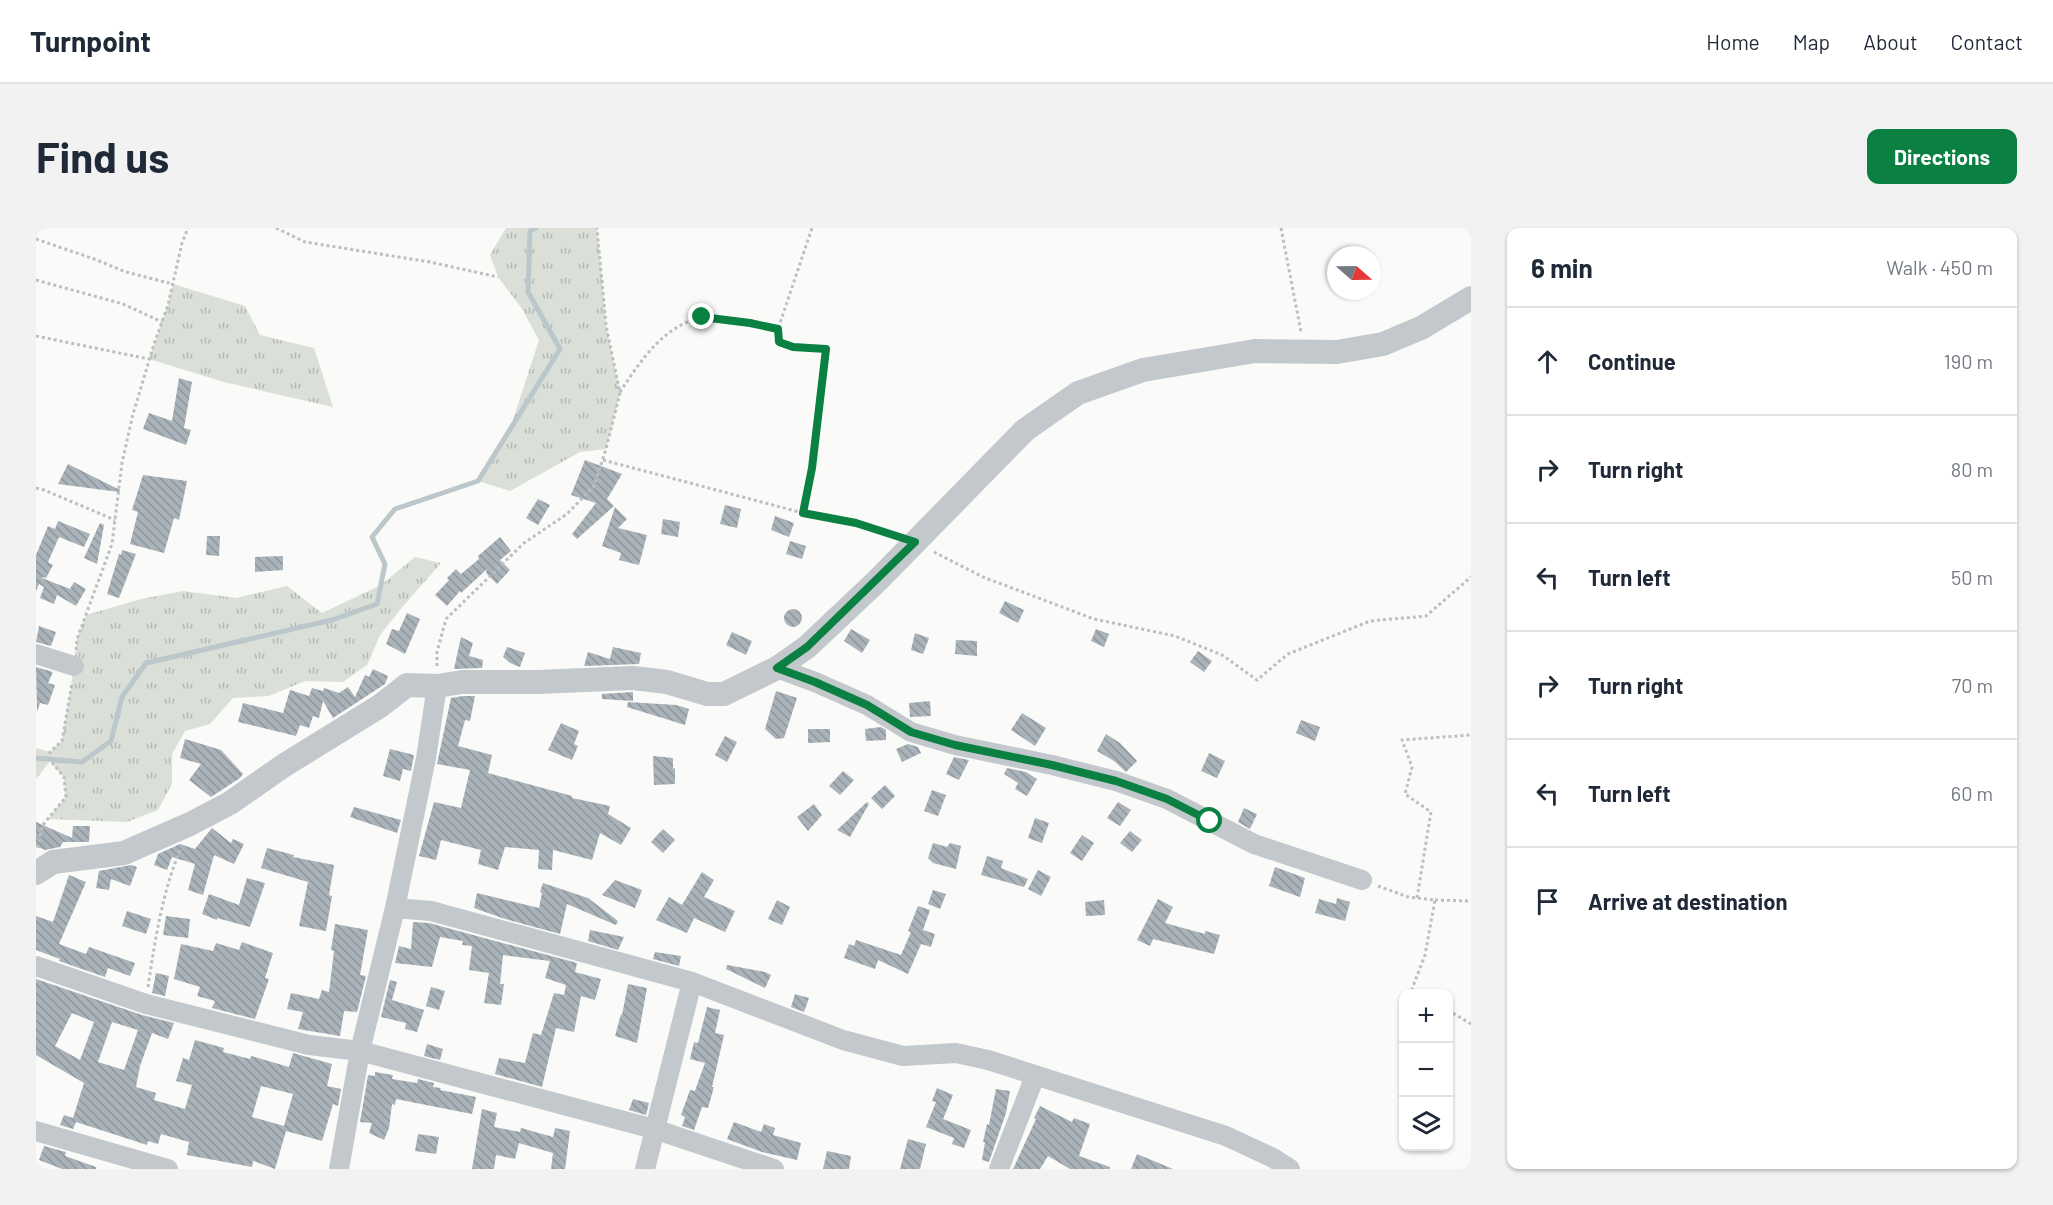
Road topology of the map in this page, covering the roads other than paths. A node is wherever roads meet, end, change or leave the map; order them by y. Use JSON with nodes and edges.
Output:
{"nodes":[{"id":1,"x":1471,"y":298,"type":"edge"},
{"id":2,"x":36,"y":654,"type":"edge"},
{"id":3,"x":74,"y":666,"type":"road end"},
{"id":4,"x":777,"y":668,"type":"junction"},
{"id":5,"x":437,"y":686,"type":"junction"},
{"id":6,"x":36,"y":873,"type":"edge"},
{"id":7,"x":1362,"y":880,"type":"road end"},
{"id":8,"x":394,"y":908,"type":"junction"},
{"id":9,"x":36,"y":966,"type":"edge"},
{"id":10,"x":692,"y":982,"type":"junction"},
{"id":11,"x":360,"y":1051,"type":"junction"},
{"id":12,"x":1035,"y":1076,"type":"junction"},
{"id":13,"x":654,"y":1129,"type":"junction"},
{"id":14,"x":36,"y":1131,"type":"edge"},
{"id":15,"x":168,"y":1169,"type":"edge"},
{"id":16,"x":339,"y":1169,"type":"edge"},
{"id":17,"x":645,"y":1169,"type":"edge"},
{"id":18,"x":774,"y":1169,"type":"edge"},
{"id":19,"x":999,"y":1169,"type":"edge"},
{"id":20,"x":1290,"y":1169,"type":"edge"}],
"edges":[{"from":1,"to":4,"type":"street"},
{"from":2,"to":3,"type":"street"},
{"from":4,"to":5,"type":"street"},
{"from":4,"to":7,"type":"street"},
{"from":5,"to":6,"type":"street"},
{"from":5,"to":8,"type":"street"},
{"from":8,"to":10,"type":"street"},
{"from":8,"to":11,"type":"street"},
{"from":9,"to":11,"type":"street"},
{"from":10,"to":12,"type":"street"},
{"from":10,"to":13,"type":"street"},
{"from":11,"to":13,"type":"street"},
{"from":11,"to":16,"type":"street"},
{"from":12,"to":19,"type":"street"},
{"from":12,"to":20,"type":"street"},
{"from":13,"to":17,"type":"street"},
{"from":13,"to":18,"type":"street"},
{"from":14,"to":15,"type":"street"}]}
